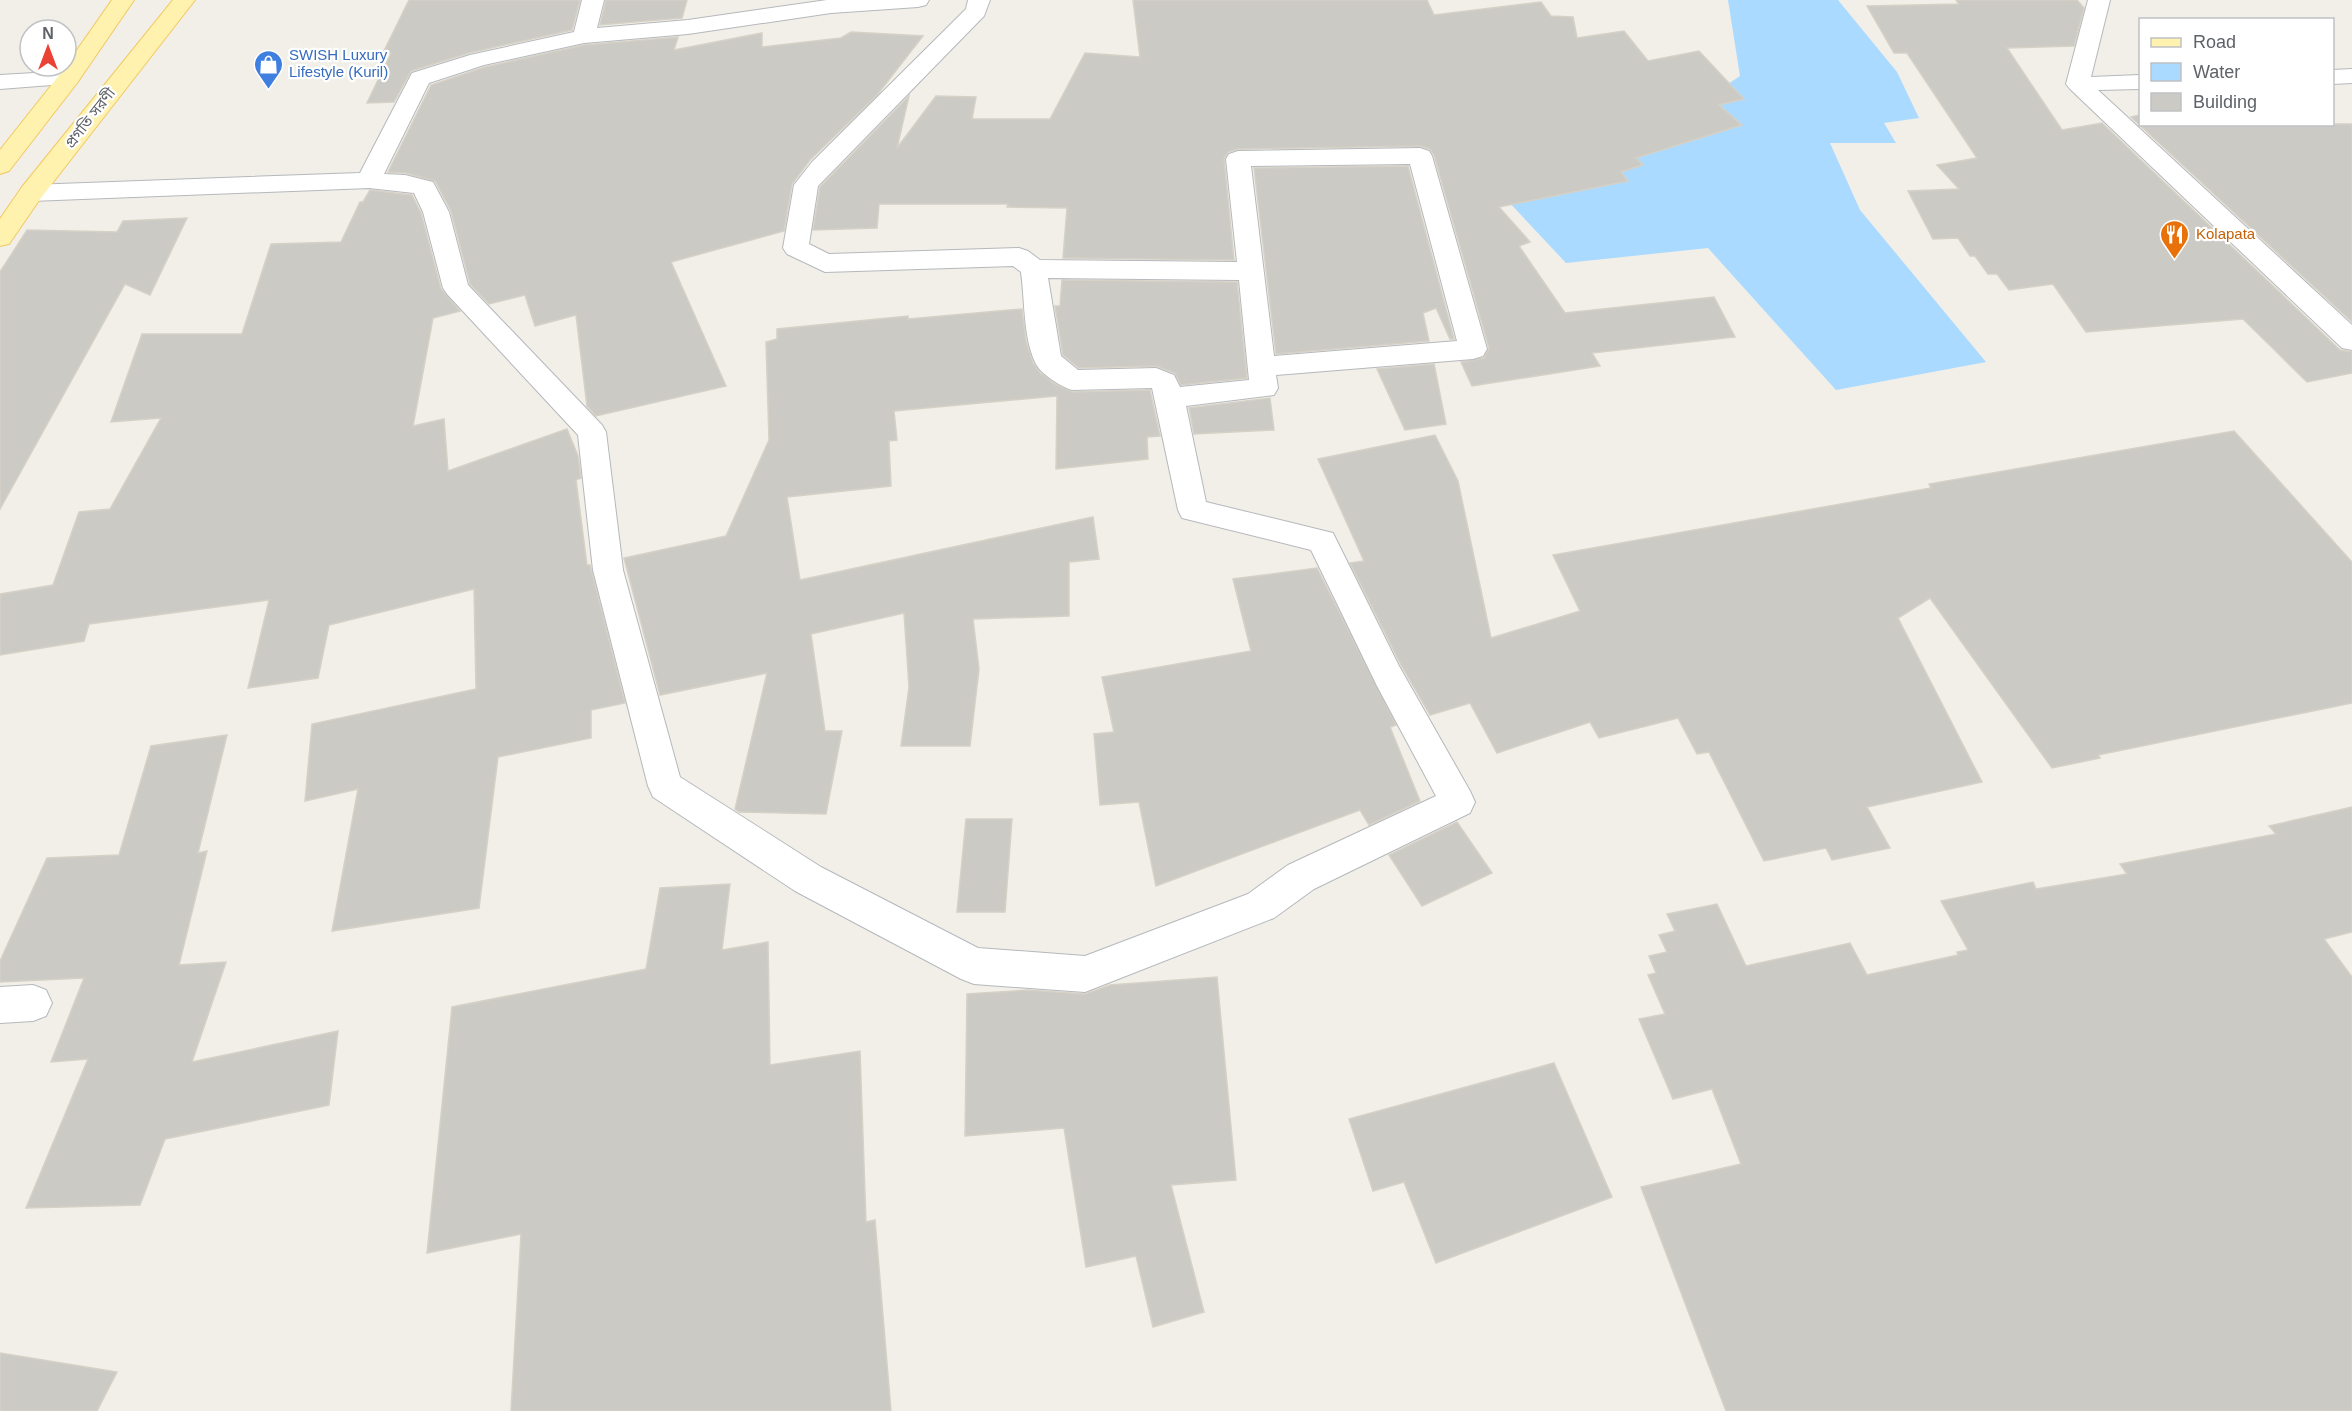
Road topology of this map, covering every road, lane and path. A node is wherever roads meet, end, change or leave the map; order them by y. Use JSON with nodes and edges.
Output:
{"nodes":[{"id":1,"x":123,"y":0,"type":"edge"},
{"id":2,"x":184,"y":0,"type":"edge"},
{"id":3,"x":593,"y":0,"type":"edge"},
{"id":4,"x":918,"y":0,"type":"edge"},
{"id":5,"x":979,"y":0,"type":"edge"},
{"id":6,"x":2099,"y":0,"type":"edge"},
{"id":7,"x":584,"y":36,"type":"junction"},
{"id":8,"x":78,"y":65,"type":"edge"},
{"id":9,"x":2352,"y":76,"type":"edge"},
{"id":10,"x":2334,"y":77,"type":"edge"},
{"id":11,"x":69,"y":78,"type":"joint"},
{"id":12,"x":0,"y":82,"type":"edge"},
{"id":13,"x":2139,"y":82,"type":"edge"},
{"id":14,"x":2078,"y":84,"type":"junction"},
{"id":15,"x":0,"y":166,"type":"edge"},
{"id":16,"x":369,"y":180,"type":"junction"},
{"id":17,"x":31,"y":193,"type":"junction"},
{"id":18,"x":0,"y":238,"type":"edge"},
{"id":19,"x":1034,"y":269,"type":"junction"},
{"id":20,"x":1251,"y":271,"type":"junction"},
{"id":21,"x":2352,"y":341,"type":"edge"},
{"id":22,"x":1261,"y":367,"type":"junction"},
{"id":23,"x":1170,"y":398,"type":"junction"}],
"edges":[{"from":1,"to":8,"type":"main road"},
{"from":2,"to":17,"type":"main road","name":"প্রগতি সরণী"},
{"from":3,"to":7,"type":"street"},
{"from":4,"to":7,"type":"street"},
{"from":5,"to":19,"type":"street"},
{"from":6,"to":14,"type":"street"},
{"from":7,"to":16,"type":"street"},
{"from":9,"to":10,"type":"street"},
{"from":11,"to":12,"type":"street"},
{"from":11,"to":15,"type":"main road"},
{"from":13,"to":14,"type":"street"},
{"from":14,"to":21,"type":"street"},
{"from":16,"to":17,"type":"street"},
{"from":16,"to":23,"type":"street"},
{"from":17,"to":18,"type":"main road","name":"প্রগতি সরণী"},
{"from":19,"to":20,"type":"street"},
{"from":19,"to":23,"type":"street"},
{"from":20,"to":22,"type":"street"},
{"from":20,"to":22,"type":"street"},
{"from":22,"to":23,"type":"street"}]}
